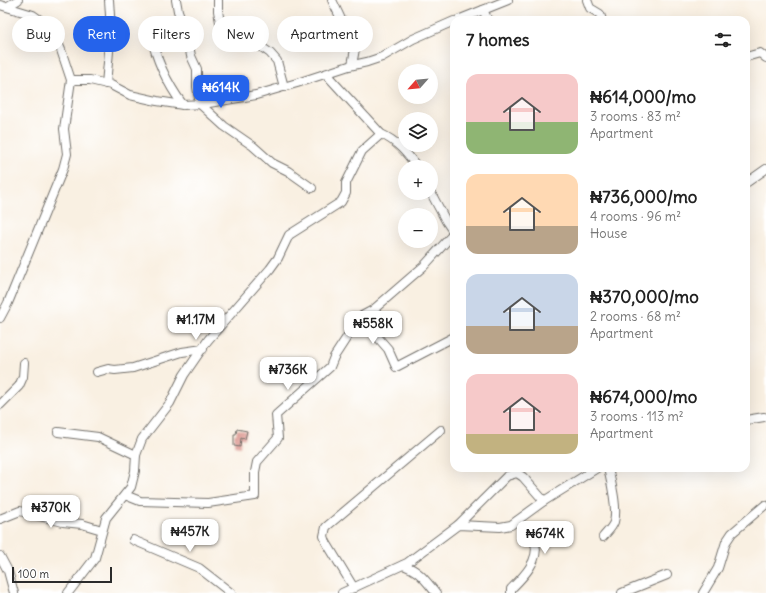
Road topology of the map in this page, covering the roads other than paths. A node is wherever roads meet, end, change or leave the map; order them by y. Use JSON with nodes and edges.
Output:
{"nodes":[{"id":1,"x":18,"y":0,"type":"edge"},
{"id":2,"x":109,"y":0,"type":"edge"},
{"id":3,"x":176,"y":0,"type":"edge"},
{"id":4,"x":218,"y":0,"type":"edge"},
{"id":5,"x":332,"y":0,"type":"edge"},
{"id":6,"x":508,"y":0,"type":"edge"},
{"id":7,"x":588,"y":0,"type":"edge"},
{"id":8,"x":4,"y":5,"type":"edge"},
{"id":9,"x":483,"y":10,"type":"junction"},
{"id":10,"x":468,"y":16,"type":"edge"},
{"id":11,"x":486,"y":16,"type":"edge"},
{"id":12,"x":601,"y":16,"type":"edge"},
{"id":13,"x":450,"y":23,"type":"edge"},
{"id":14,"x":155,"y":52,"type":"edge"},
{"id":15,"x":750,"y":56,"type":"edge"},
{"id":16,"x":766,"y":58,"type":"edge"},
{"id":17,"x":352,"y":65,"type":"junction"},
{"id":18,"x":326,"y":74,"type":"junction"},
{"id":19,"x":71,"y":80,"type":"junction"},
{"id":20,"x":106,"y":84,"type":"junction"},
{"id":21,"x":284,"y":87,"type":"junction"},
{"id":22,"x":200,"y":104,"type":"junction"},
{"id":23,"x":183,"y":105,"type":"junction"},
{"id":24,"x":381,"y":134,"type":"junction"},
{"id":25,"x":411,"y":160,"type":"edge"},
{"id":26,"x":766,"y":169,"type":"edge"},
{"id":27,"x":750,"y":180,"type":"edge"},
{"id":28,"x":312,"y":188,"type":"dead end"},
{"id":29,"x":435,"y":200,"type":"edge"},
{"id":30,"x":450,"y":226,"type":"edge"},
{"id":31,"x":450,"y":237,"type":"edge"},
{"id":32,"x":360,"y":317,"type":"junction"},
{"id":33,"x":0,"y":318,"type":"edge"},
{"id":34,"x":450,"y":339,"type":"edge"},
{"id":35,"x":202,"y":349,"type":"junction"},
{"id":36,"x":24,"y":363,"type":"dead end"},
{"id":37,"x":97,"y":372,"type":"dead end"},
{"id":38,"x":0,"y":404,"type":"edge"},
{"id":39,"x":764,"y":417,"type":"dead end"},
{"id":40,"x":750,"y":419,"type":"edge"},
{"id":41,"x":441,"y":430,"type":"dead end"},
{"id":42,"x":58,"y":432,"type":"dead end"},
{"id":43,"x":136,"y":455,"type":"junction"},
{"id":44,"x":591,"y":472,"type":"edge"},
{"id":45,"x":609,"y":472,"type":"edge"},
{"id":46,"x":125,"y":495,"type":"junction"},
{"id":47,"x":544,"y":501,"type":"junction"},
{"id":48,"x":765,"y":505,"type":"dead end"},
{"id":49,"x":0,"y":519,"type":"edge"},
{"id":50,"x":517,"y":521,"type":"junction"},
{"id":51,"x":458,"y":525,"type":"junction"},
{"id":52,"x":102,"y":530,"type":"junction"},
{"id":53,"x":603,"y":537,"type":"dead end"},
{"id":54,"x":134,"y":540,"type":"dead end"},
{"id":55,"x":0,"y":556,"type":"edge"},
{"id":56,"x":404,"y":565,"type":"junction"},
{"id":57,"x":667,"y":575,"type":"dead end"},
{"id":58,"x":354,"y":588,"type":"junction"},
{"id":59,"x":14,"y":593,"type":"edge"},
{"id":60,"x":68,"y":593,"type":"edge"},
{"id":61,"x":231,"y":593,"type":"edge"},
{"id":62,"x":342,"y":593,"type":"edge"},
{"id":63,"x":436,"y":593,"type":"edge"},
{"id":64,"x":511,"y":593,"type":"edge"},
{"id":65,"x":622,"y":593,"type":"edge"},
{"id":66,"x":703,"y":593,"type":"edge"}],
"edges":[{"from":1,"to":8,"type":"street"},
{"from":2,"to":20,"type":"street"},
{"from":3,"to":22,"type":"street"},
{"from":4,"to":21,"type":"street"},
{"from":5,"to":17,"type":"street"},
{"from":6,"to":9,"type":"street"},
{"from":7,"to":12,"type":"street"},
{"from":8,"to":19,"type":"street"},
{"from":9,"to":10,"type":"street"},
{"from":9,"to":11,"type":"street"},
{"from":13,"to":17,"type":"street"},
{"from":14,"to":23,"type":"street"},
{"from":15,"to":16,"type":"street"},
{"from":17,"to":18,"type":"street"},
{"from":18,"to":21,"type":"street"},
{"from":18,"to":24,"type":"street"},
{"from":19,"to":20,"type":"street"},
{"from":19,"to":33,"type":"street"},
{"from":20,"to":23,"type":"street"},
{"from":21,"to":22,"type":"street"},
{"from":22,"to":23,"type":"street"},
{"from":22,"to":28,"type":"street"},
{"from":24,"to":25,"type":"street"},
{"from":24,"to":35,"type":"street"},
{"from":26,"to":27,"type":"street"},
{"from":29,"to":30,"type":"street"},
{"from":31,"to":32,"type":"street"},
{"from":32,"to":34,"type":"street"},
{"from":32,"to":46,"type":"street"},
{"from":35,"to":37,"type":"street"},
{"from":35,"to":43,"type":"street"},
{"from":36,"to":38,"type":"street"},
{"from":39,"to":40,"type":"street"},
{"from":41,"to":58,"type":"street"},
{"from":42,"to":43,"type":"street"},
{"from":43,"to":46,"type":"street"},
{"from":44,"to":47,"type":"street"},
{"from":45,"to":53,"type":"street"},
{"from":46,"to":52,"type":"street"},
{"from":47,"to":50,"type":"street"},
{"from":47,"to":51,"type":"street"},
{"from":48,"to":66,"type":"street"},
{"from":49,"to":52,"type":"street"},
{"from":50,"to":51,"type":"street"},
{"from":50,"to":64,"type":"street"},
{"from":51,"to":56,"type":"street"},
{"from":52,"to":60,"type":"street"},
{"from":54,"to":61,"type":"street"},
{"from":55,"to":59,"type":"street"},
{"from":56,"to":58,"type":"street"},
{"from":56,"to":63,"type":"street"},
{"from":57,"to":65,"type":"street"},
{"from":58,"to":62,"type":"street"}]}
